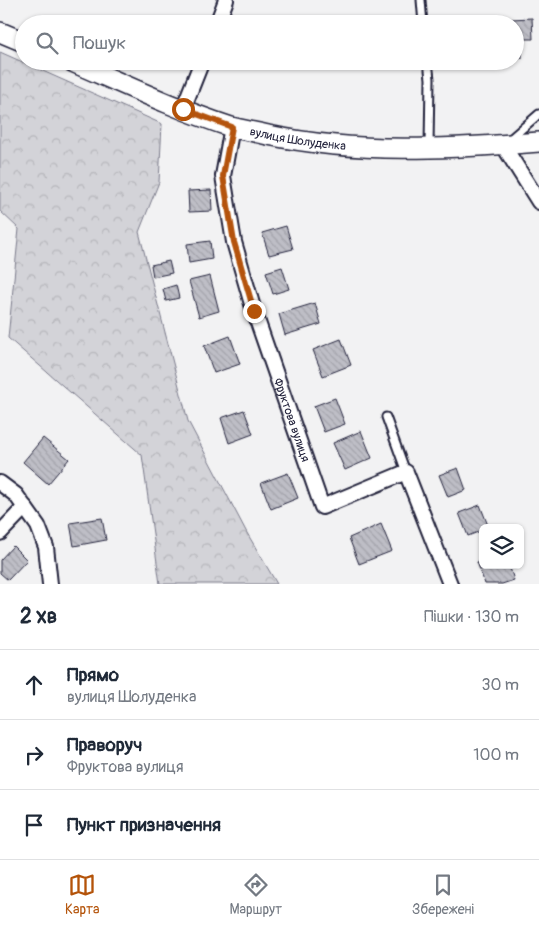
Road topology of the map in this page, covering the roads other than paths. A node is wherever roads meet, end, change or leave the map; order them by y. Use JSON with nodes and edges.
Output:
{"nodes":[{"id":1,"x":226,"y":0,"type":"edge"},
{"id":2,"x":421,"y":0,"type":"edge"},
{"id":3,"x":220,"y":15,"type":"edge"},
{"id":4,"x":422,"y":15,"type":"edge"},
{"id":5,"x":0,"y":32,"type":"edge"},
{"id":6,"x":15,"y":38,"type":"edge"},
{"id":7,"x":91,"y":70,"type":"edge"},
{"id":8,"x":198,"y":70,"type":"edge"},
{"id":9,"x":429,"y":70,"type":"edge"},
{"id":10,"x":183,"y":109,"type":"junction"},
{"id":11,"x":539,"y":114,"type":"edge"},
{"id":12,"x":232,"y":127,"type":"junction"},
{"id":13,"x":539,"y":142,"type":"edge"},
{"id":14,"x":503,"y":145,"type":"junction"},
{"id":15,"x":429,"y":149,"type":"junction"},
{"id":16,"x":539,"y":202,"type":"edge"},
{"id":17,"x":386,"y":417,"type":"dead end"},
{"id":18,"x":406,"y":472,"type":"junction"},
{"id":19,"x":0,"y":483,"type":"edge"},
{"id":20,"x":25,"y":507,"type":"junction"},
{"id":21,"x":0,"y":533,"type":"edge"},
{"id":22,"x":50,"y":584,"type":"edge"},
{"id":23,"x":450,"y":584,"type":"edge"}],
"edges":[{"from":1,"to":3,"type":"street"},
{"from":2,"to":4,"type":"lane"},
{"from":5,"to":6,"type":"main road"},
{"from":7,"to":10,"type":"main road","name":"вулиця Шолуденка"},
{"from":8,"to":10,"type":"street"},
{"from":9,"to":15,"type":"lane"},
{"from":10,"to":12,"type":"main road","name":"вулиця Шолуденка"},
{"from":11,"to":14,"type":"lane"},
{"from":12,"to":15,"type":"main road","name":"вулиця Шолуденка"},
{"from":12,"to":18,"type":"street","name":"Фруктова вулиця"},
{"from":13,"to":14,"type":"main road","name":"вулиця Шолуденка"},
{"from":14,"to":15,"type":"main road","name":"вулиця Шолуденка"},
{"from":14,"to":16,"type":"street"},
{"from":17,"to":18,"type":"lane"},
{"from":18,"to":23,"type":"street"},
{"from":19,"to":20,"type":"street"},
{"from":20,"to":21,"type":"street"},
{"from":20,"to":22,"type":"street"}]}
